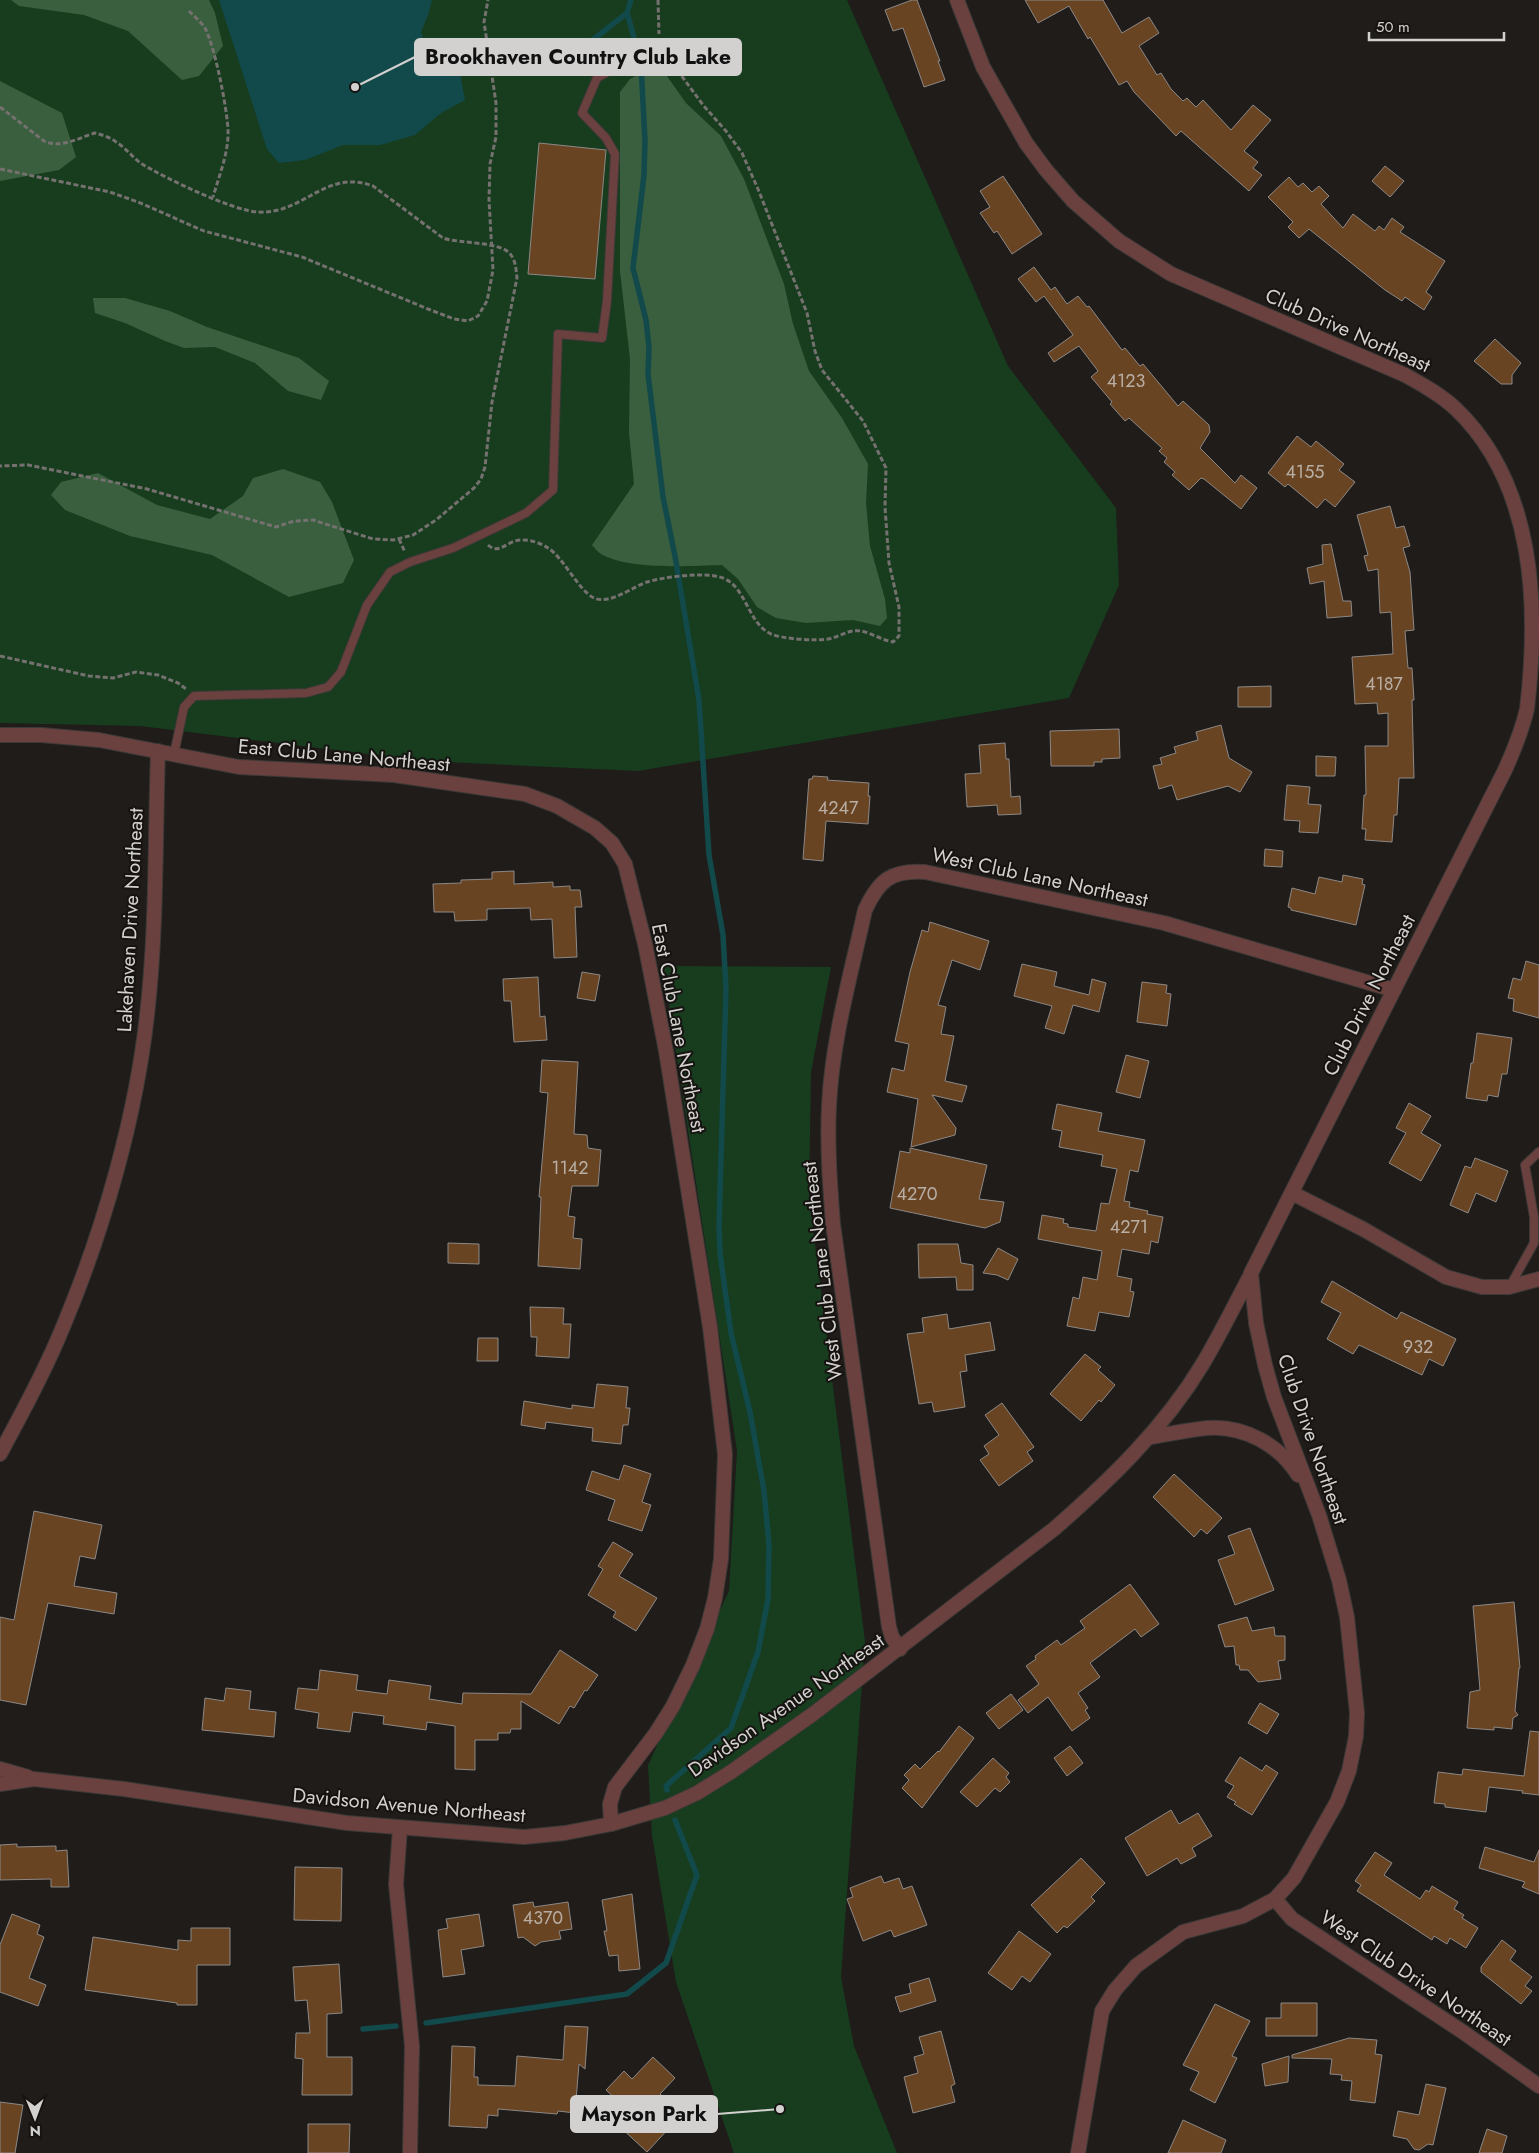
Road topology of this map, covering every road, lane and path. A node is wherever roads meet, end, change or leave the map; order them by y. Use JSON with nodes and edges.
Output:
{"nodes":[{"id":1,"x":488,"y":0,"type":"edge"},
{"id":2,"x":658,"y":0,"type":"edge"},
{"id":3,"x":957,"y":0,"type":"edge"},
{"id":4,"x":189,"y":11,"type":"dead end"},
{"id":5,"x":660,"y":46,"type":"junction"},
{"id":6,"x":0,"y":107,"type":"edge"},
{"id":7,"x":0,"y":169,"type":"edge"},
{"id":8,"x":213,"y":197,"type":"junction"},
{"id":9,"x":493,"y":246,"type":"junction"},
{"id":10,"x":0,"y":466,"type":"edge"},
{"id":11,"x":483,"y":534,"type":"junction"},
{"id":12,"x":0,"y":656,"type":"edge"},
{"id":13,"x":194,"y":696,"type":"junction"},
{"id":14,"x":0,"y":735,"type":"edge"},
{"id":15,"x":158,"y":751,"type":"junction"},
{"id":16,"x":174,"y":754,"type":"junction"},
{"id":17,"x":1394,"y":990,"type":"junction"},
{"id":18,"x":1539,"y":1152,"type":"edge"},
{"id":19,"x":1292,"y":1193,"type":"junction"},
{"id":20,"x":1251,"y":1273,"type":"junction"},
{"id":21,"x":1539,"y":1279,"type":"edge"},
{"id":22,"x":1508,"y":1287,"type":"junction"},
{"id":23,"x":1150,"y":1437,"type":"junction"},
{"id":24,"x":0,"y":1454,"type":"edge"},
{"id":25,"x":1310,"y":1493,"type":"junction"},
{"id":26,"x":900,"y":1649,"type":"junction"},
{"id":27,"x":0,"y":1769,"type":"edge"},
{"id":28,"x":34,"y":1779,"type":"junction"},
{"id":29,"x":0,"y":1784,"type":"edge"},
{"id":30,"x":611,"y":1824,"type":"junction"},
{"id":31,"x":400,"y":1828,"type":"junction"},
{"id":32,"x":1274,"y":1899,"type":"junction"},
{"id":33,"x":1539,"y":2086,"type":"edge"},
{"id":34,"x":410,"y":2153,"type":"edge"},
{"id":35,"x":1078,"y":2153,"type":"edge"}],
"edges":[{"from":1,"to":9,"type":"path"},
{"from":2,"to":5,"type":"path"},
{"from":3,"to":17,"type":"street","name":"Club Drive Northeast"},
{"from":4,"to":8,"type":"path"},
{"from":5,"to":11,"type":"lane"},
{"from":5,"to":11,"type":"path"},
{"from":6,"to":8,"type":"path"},
{"from":7,"to":9,"type":"path"},
{"from":8,"to":9,"type":"path"},
{"from":9,"to":10,"type":"path"},
{"from":11,"to":13,"type":"lane"},
{"from":12,"to":13,"type":"path"},
{"from":13,"to":16,"type":"lane"},
{"from":14,"to":15,"type":"street","name":"East Club Lane Northeast"},
{"from":15,"to":16,"type":"street","name":"East Club Lane Northeast"},
{"from":15,"to":24,"type":"street","name":"Lakehaven Drive Northeast"},
{"from":16,"to":30,"type":"street","name":"East Club Lane Northeast"},
{"from":17,"to":19,"type":"street","name":"Club Drive Northeast"},
{"from":17,"to":26,"type":"street","name":"West Club Lane Northeast"},
{"from":18,"to":22,"type":"lane"},
{"from":19,"to":20,"type":"street","name":"Club Drive Northeast"},
{"from":19,"to":22,"type":"street"},
{"from":20,"to":23,"type":"street","name":"Davidson Avenue Northeast"},
{"from":20,"to":25,"type":"street","name":"Club Drive Northeast"},
{"from":21,"to":22,"type":"street"},
{"from":23,"to":25,"type":"street"},
{"from":23,"to":26,"type":"street","name":"Davidson Avenue Northeast"},
{"from":25,"to":32,"type":"street","name":"Club Drive Northeast"},
{"from":26,"to":30,"type":"street","name":"Davidson Avenue Northeast"},
{"from":27,"to":28,"type":"street","name":"Davidson Avenue Northeast"},
{"from":28,"to":29,"type":"street","name":"Davidson Avenue Northeast"},
{"from":28,"to":31,"type":"street","name":"Davidson Avenue Northeast"},
{"from":30,"to":31,"type":"street","name":"Davidson Avenue Northeast"},
{"from":31,"to":34,"type":"street"},
{"from":32,"to":33,"type":"street","name":"West Club Drive Northeast"},
{"from":32,"to":35,"type":"street","name":"Club Drive Northeast"}]}
